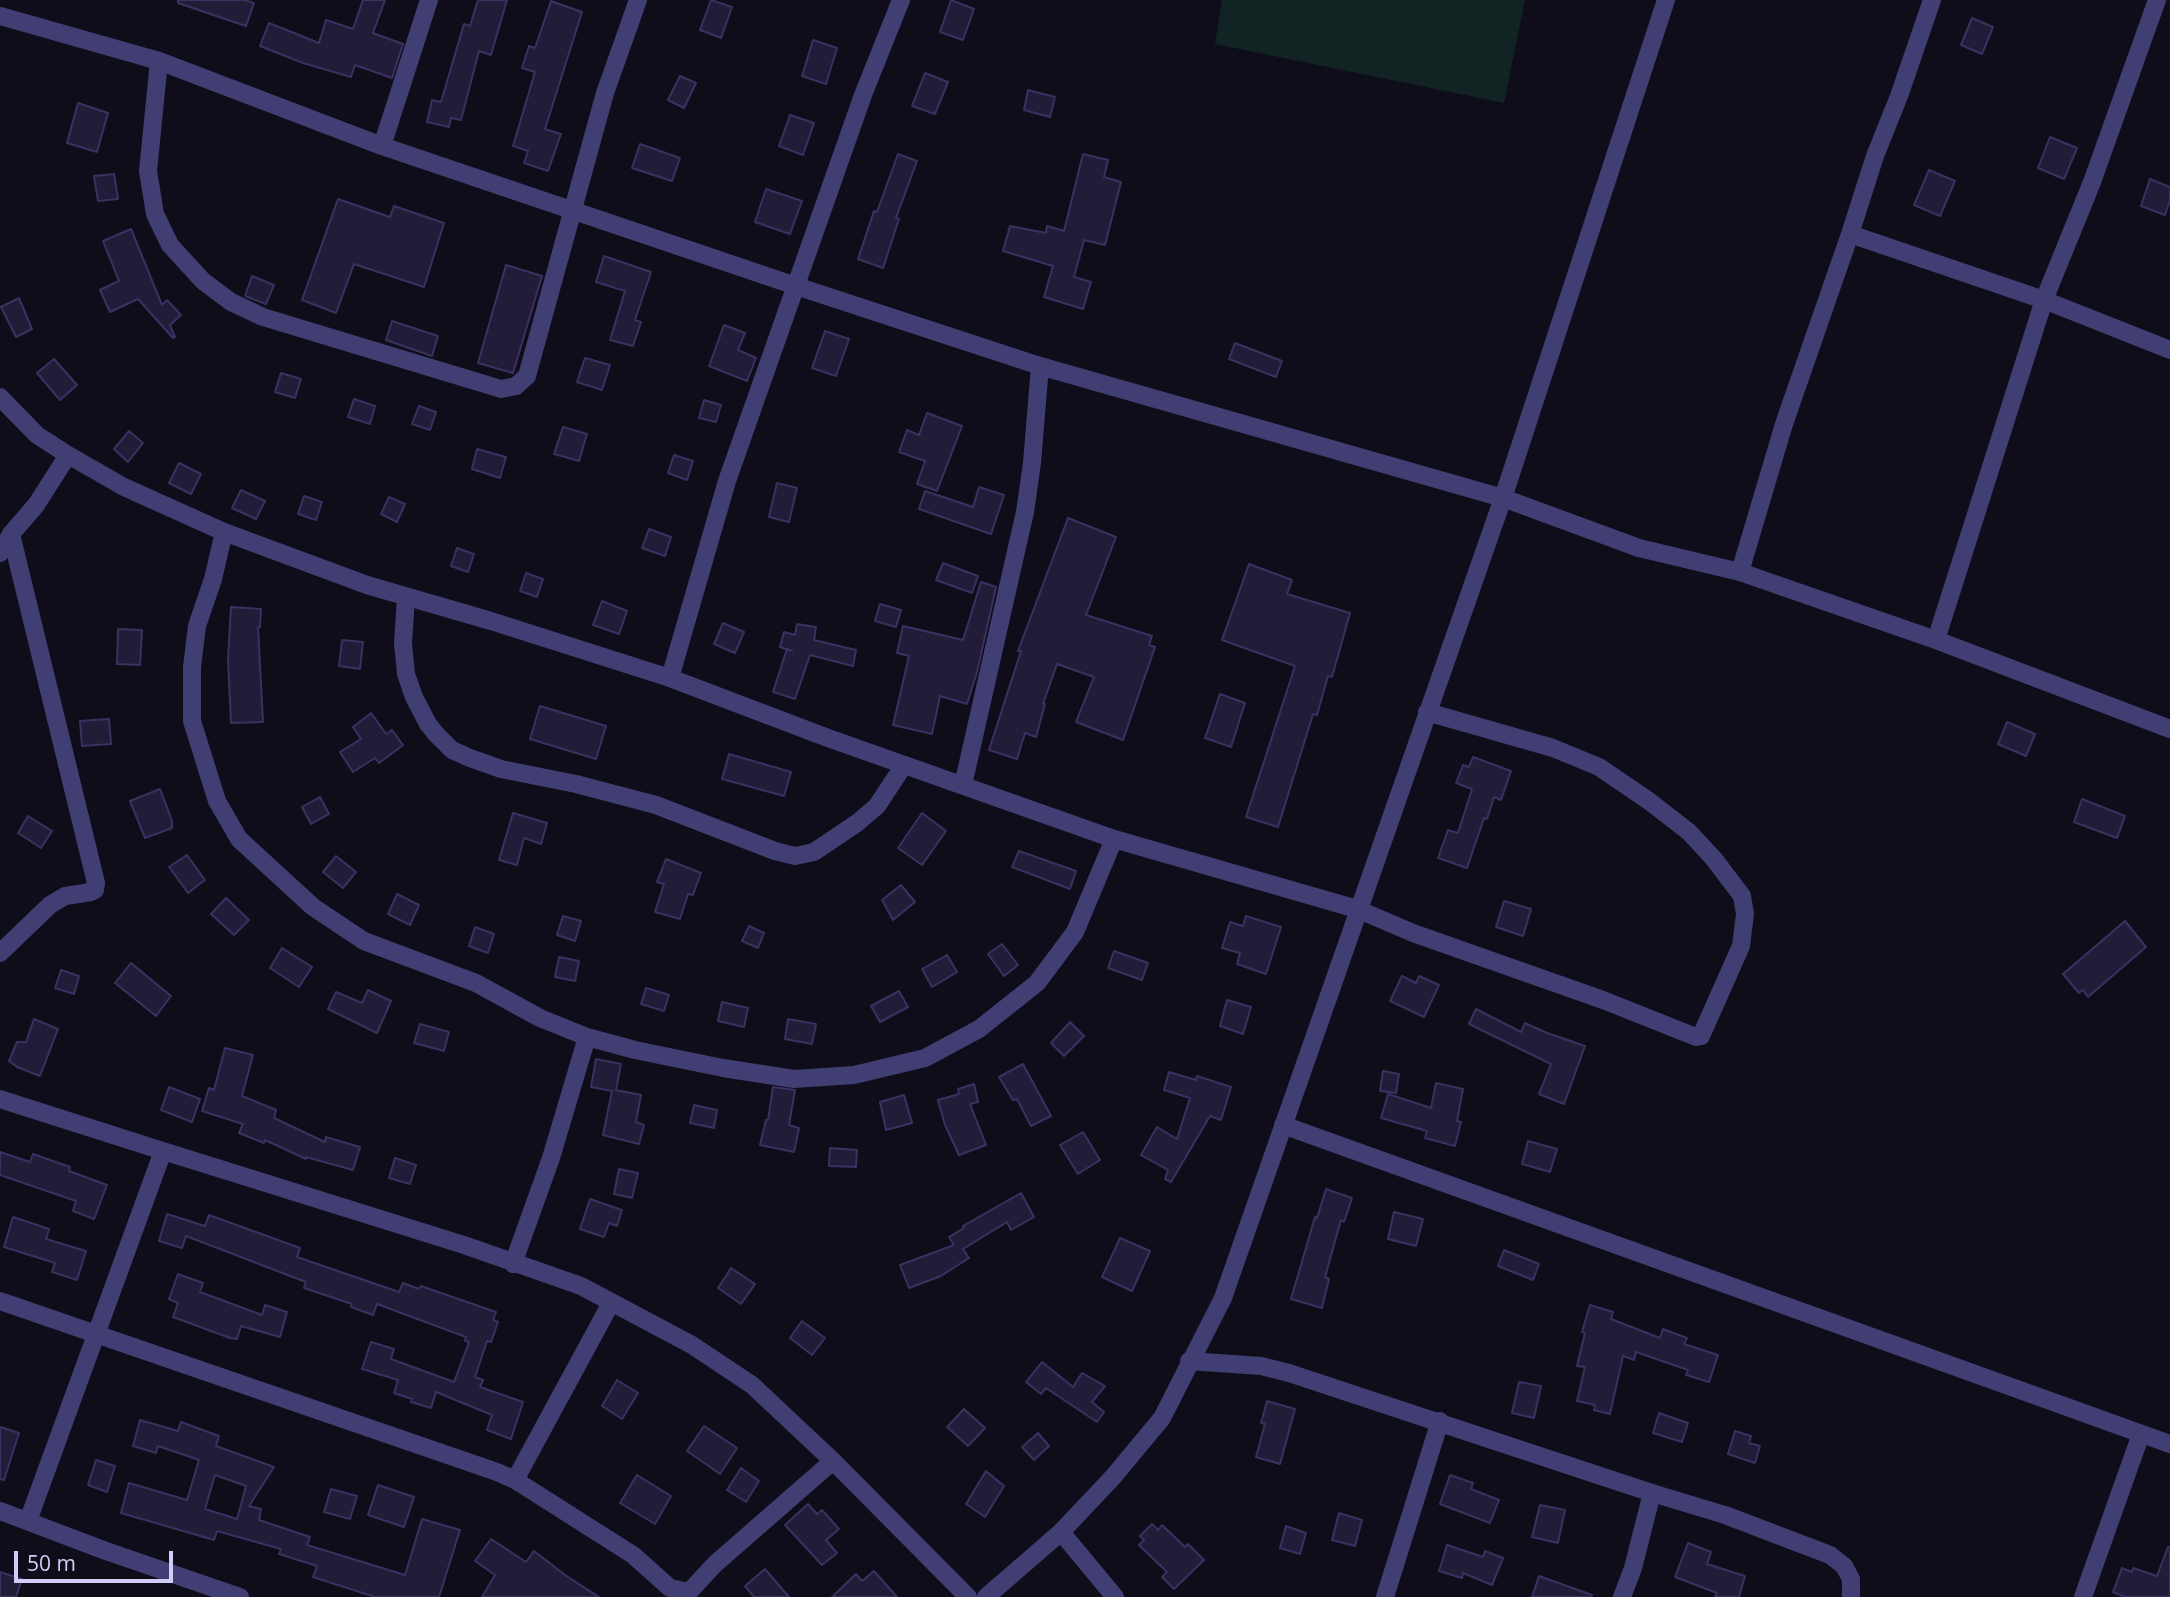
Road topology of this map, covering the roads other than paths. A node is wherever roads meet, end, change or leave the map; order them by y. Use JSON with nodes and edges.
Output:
{"nodes":[{"id":1,"x":429,"y":0,"type":"edge"},
{"id":2,"x":638,"y":0,"type":"edge"},
{"id":3,"x":901,"y":0,"type":"edge"},
{"id":4,"x":1666,"y":0,"type":"edge"},
{"id":5,"x":1932,"y":0,"type":"edge"},
{"id":6,"x":2157,"y":0,"type":"edge"},
{"id":7,"x":0,"y":16,"type":"edge"},
{"id":8,"x":159,"y":61,"type":"junction"},
{"id":9,"x":382,"y":146,"type":"junction"},
{"id":10,"x":573,"y":210,"type":"junction"},
{"id":11,"x":1850,"y":234,"type":"junction"},
{"id":12,"x":796,"y":286,"type":"junction"},
{"id":13,"x":2045,"y":300,"type":"junction"},
{"id":14,"x":2170,"y":350,"type":"edge"},
{"id":15,"x":1040,"y":366,"type":"junction"},
{"id":16,"x":0,"y":397,"type":"edge"},
{"id":17,"x":68,"y":455,"type":"junction"},
{"id":18,"x":1503,"y":498,"type":"junction"},
{"id":19,"x":224,"y":532,"type":"junction"},
{"id":20,"x":11,"y":534,"type":"junction"},
{"id":21,"x":0,"y":553,"type":"edge"},
{"id":22,"x":1740,"y":572,"type":"junction"},
{"id":23,"x":407,"y":598,"type":"junction"},
{"id":24,"x":1936,"y":640,"type":"junction"},
{"id":25,"x":670,"y":678,"type":"junction"},
{"id":26,"x":1427,"y":712,"type":"junction"},
{"id":27,"x":2170,"y":729,"type":"edge"},
{"id":28,"x":904,"y":765,"type":"junction"},
{"id":29,"x":963,"y":785,"type":"junction"},
{"id":30,"x":1114,"y":839,"type":"junction"},
{"id":31,"x":1357,"y":909,"type":"junction"},
{"id":32,"x":0,"y":953,"type":"edge"},
{"id":33,"x":587,"y":1037,"type":"junction"},
{"id":34,"x":0,"y":1099,"type":"edge"},
{"id":35,"x":1283,"y":1125,"type":"junction"},
{"id":36,"x":163,"y":1151,"type":"junction"},
{"id":37,"x":513,"y":1264,"type":"junction"},
{"id":38,"x":0,"y":1301,"type":"edge"},
{"id":39,"x":611,"y":1303,"type":"junction"},
{"id":40,"x":95,"y":1334,"type":"junction"},
{"id":41,"x":1189,"y":1360,"type":"junction"},
{"id":42,"x":1440,"y":1421,"type":"junction"},
{"id":43,"x":2141,"y":1434,"type":"junction"},
{"id":44,"x":2170,"y":1444,"type":"edge"},
{"id":45,"x":833,"y":1461,"type":"junction"},
{"id":46,"x":515,"y":1480,"type":"junction"},
{"id":47,"x":1652,"y":1493,"type":"junction"},
{"id":48,"x":0,"y":1511,"type":"edge"},
{"id":49,"x":28,"y":1521,"type":"junction"},
{"id":50,"x":1061,"y":1532,"type":"junction"},
{"id":51,"x":240,"y":1597,"type":"edge"},
{"id":52,"x":968,"y":1597,"type":"edge"},
{"id":53,"x":986,"y":1597,"type":"edge"},
{"id":54,"x":1115,"y":1597,"type":"edge"},
{"id":55,"x":1385,"y":1597,"type":"edge"},
{"id":56,"x":1622,"y":1597,"type":"edge"},
{"id":57,"x":1851,"y":1597,"type":"edge"},
{"id":58,"x":2083,"y":1597,"type":"edge"}],
"edges":[{"from":1,"to":9,"type":"street"},
{"from":2,"to":10,"type":"street"},
{"from":3,"to":12,"type":"street"},
{"from":4,"to":18,"type":"street"},
{"from":5,"to":11,"type":"street"},
{"from":6,"to":13,"type":"street"},
{"from":7,"to":8,"type":"street"},
{"from":8,"to":9,"type":"street"},
{"from":8,"to":10,"type":"street"},
{"from":9,"to":10,"type":"street"},
{"from":10,"to":12,"type":"street"},
{"from":11,"to":13,"type":"street"},
{"from":11,"to":22,"type":"street"},
{"from":12,"to":15,"type":"street"},
{"from":12,"to":25,"type":"street"},
{"from":13,"to":14,"type":"street"},
{"from":13,"to":24,"type":"street"},
{"from":15,"to":18,"type":"street"},
{"from":15,"to":29,"type":"street"},
{"from":16,"to":17,"type":"street"},
{"from":17,"to":19,"type":"street"},
{"from":17,"to":20,"type":"street"},
{"from":18,"to":22,"type":"street"},
{"from":18,"to":26,"type":"street"},
{"from":19,"to":23,"type":"street"},
{"from":19,"to":33,"type":"street"},
{"from":20,"to":21,"type":"street"},
{"from":20,"to":32,"type":"street"},
{"from":22,"to":24,"type":"street"},
{"from":23,"to":25,"type":"street"},
{"from":23,"to":28,"type":"street"},
{"from":24,"to":27,"type":"street"},
{"from":25,"to":28,"type":"street"},
{"from":26,"to":31,"type":"street"},
{"from":26,"to":31,"type":"street"},
{"from":28,"to":29,"type":"street"},
{"from":29,"to":30,"type":"street"},
{"from":30,"to":31,"type":"street"},
{"from":30,"to":33,"type":"street"},
{"from":31,"to":35,"type":"street"},
{"from":33,"to":37,"type":"street"},
{"from":34,"to":36,"type":"street"},
{"from":35,"to":41,"type":"street"},
{"from":35,"to":43,"type":"street"},
{"from":36,"to":37,"type":"street"},
{"from":36,"to":40,"type":"street"},
{"from":37,"to":39,"type":"street"},
{"from":38,"to":40,"type":"street"},
{"from":39,"to":45,"type":"street"},
{"from":39,"to":46,"type":"street"},
{"from":40,"to":46,"type":"street"},
{"from":40,"to":49,"type":"street"},
{"from":41,"to":42,"type":"street"},
{"from":41,"to":50,"type":"street"},
{"from":42,"to":47,"type":"street"},
{"from":42,"to":55,"type":"street"},
{"from":43,"to":44,"type":"street"},
{"from":43,"to":58,"type":"street"},
{"from":45,"to":46,"type":"street"},
{"from":45,"to":52,"type":"street"},
{"from":47,"to":56,"type":"street"},
{"from":47,"to":57,"type":"street"},
{"from":48,"to":49,"type":"street"},
{"from":49,"to":51,"type":"street"},
{"from":50,"to":53,"type":"street"},
{"from":50,"to":54,"type":"street"}]}
